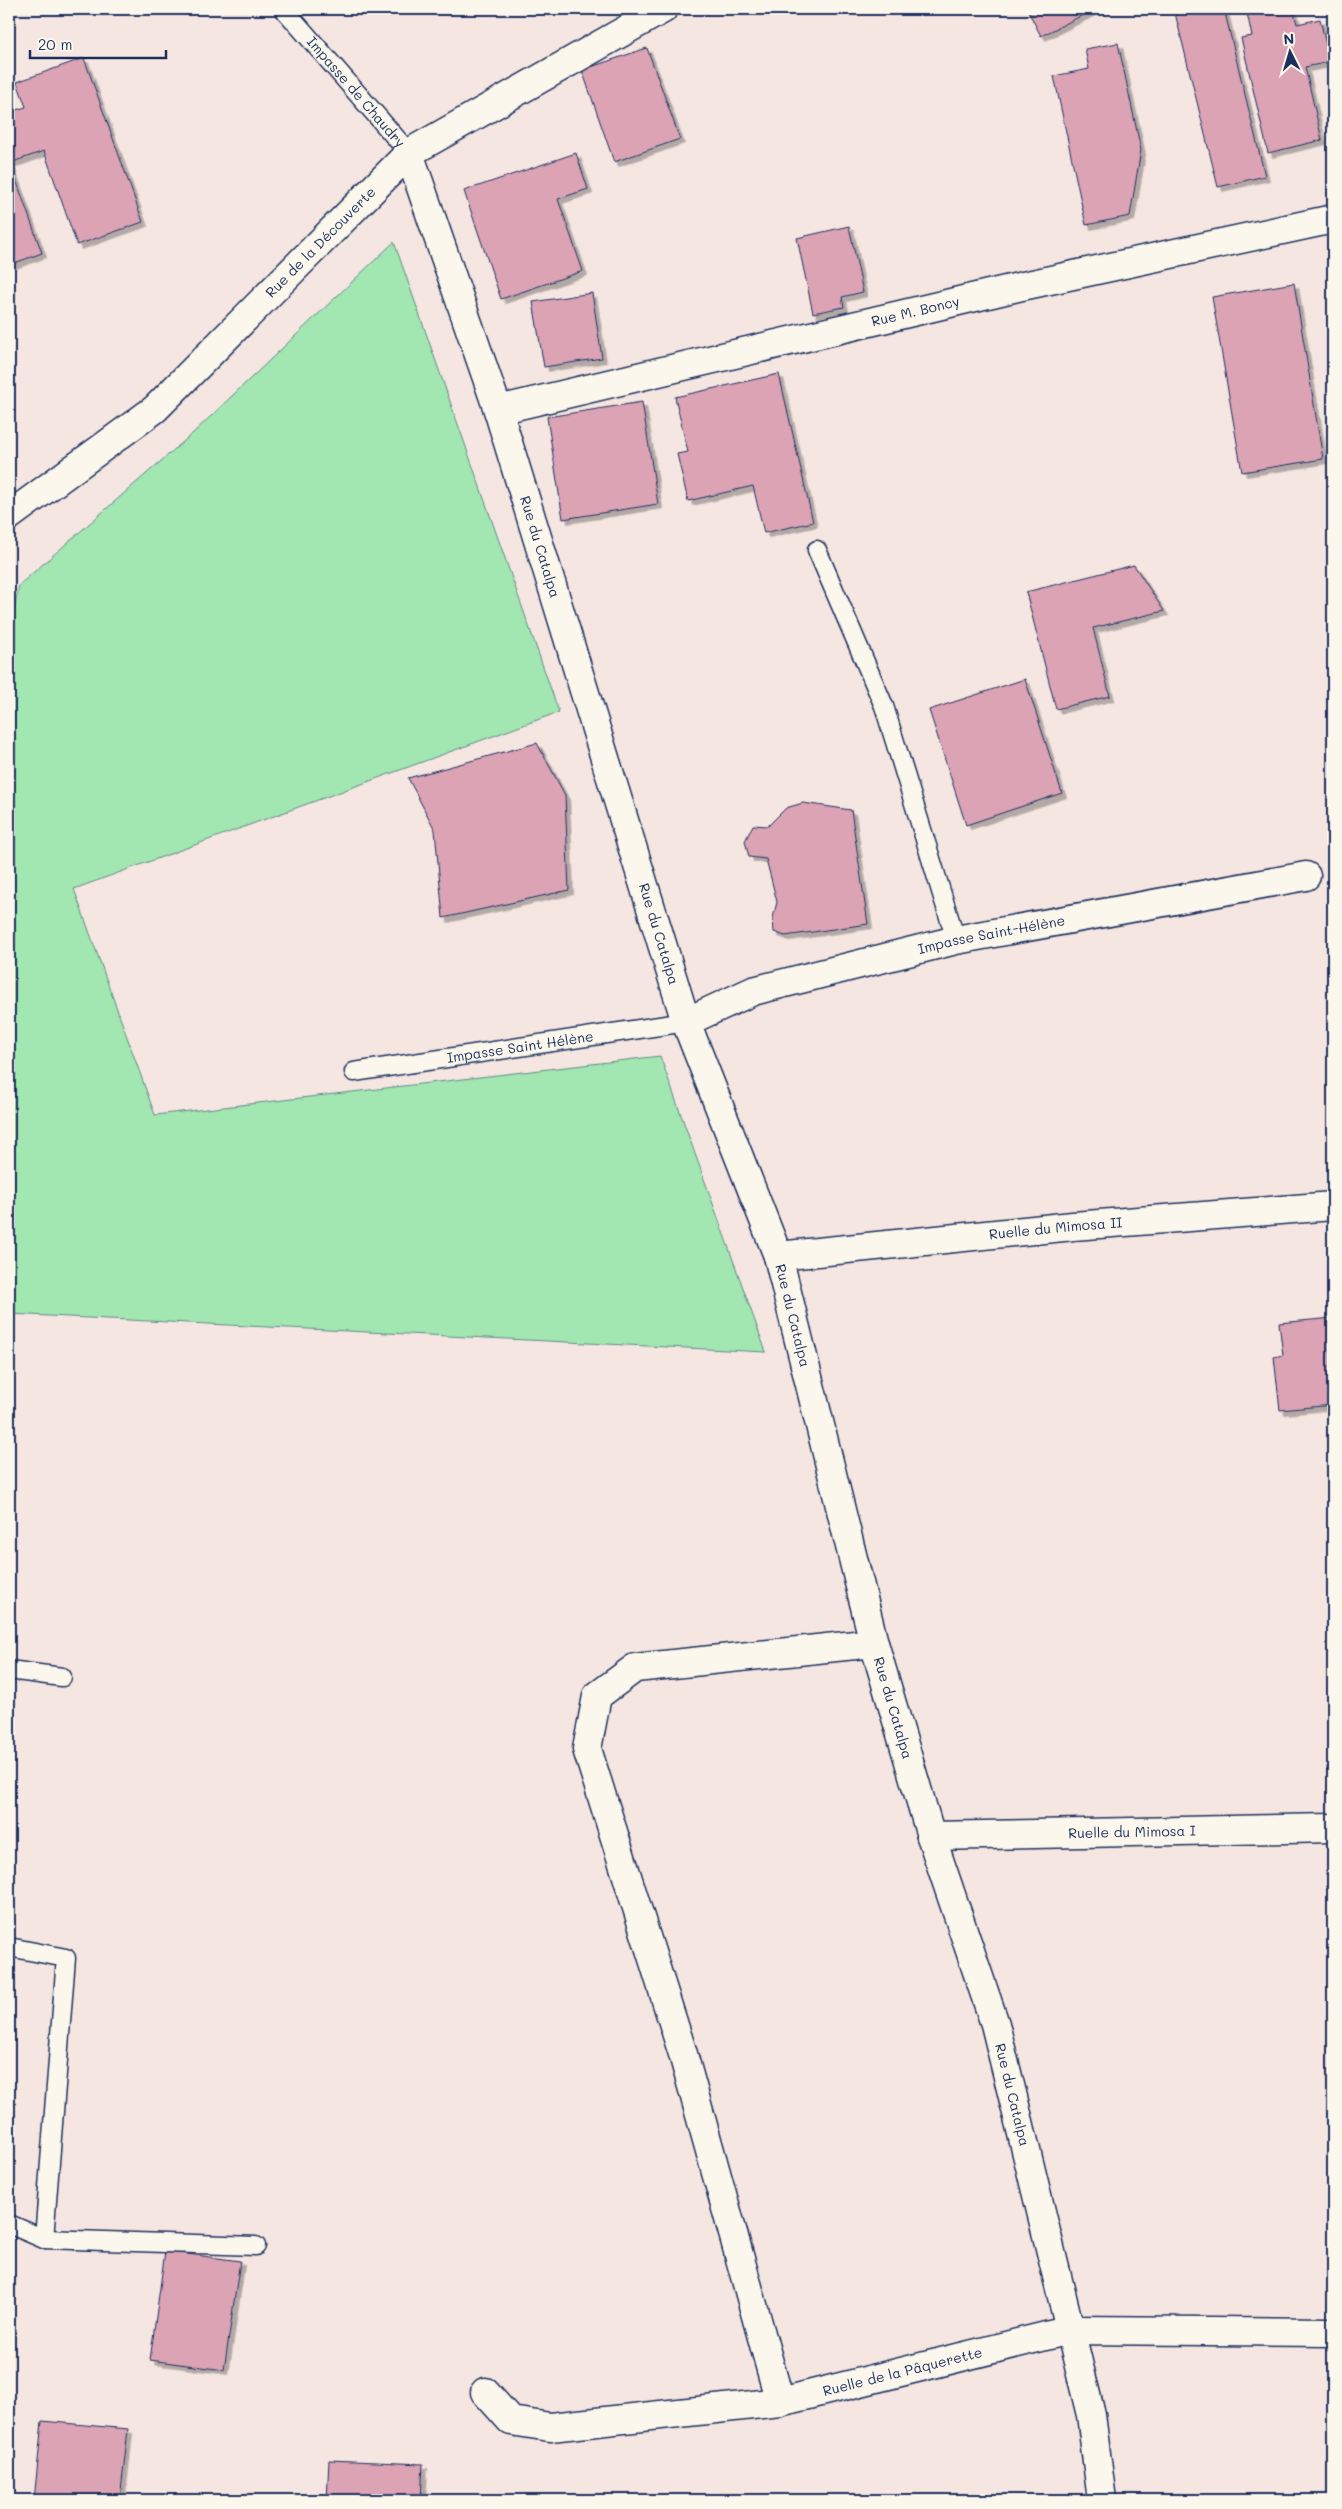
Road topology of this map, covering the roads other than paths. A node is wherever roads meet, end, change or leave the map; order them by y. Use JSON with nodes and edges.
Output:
{"nodes":[{"id":1,"x":284,"y":9,"type":"edge"},
{"id":2,"x":663,"y":9,"type":"edge"},
{"id":3,"x":409,"y":153,"type":"junction"},
{"id":4,"x":1333,"y":219,"type":"edge"},
{"id":5,"x":498,"y":410,"type":"junction"},
{"id":6,"x":9,"y":516,"type":"edge"},
{"id":7,"x":817,"y":550,"type":"dead end"},
{"id":8,"x":1306,"y":876,"type":"dead end"},
{"id":9,"x":956,"y":940,"type":"junction"},
{"id":10,"x":686,"y":1022,"type":"junction"},
{"id":11,"x":354,"y":1072,"type":"dead end"},
{"id":12,"x":1333,"y":1206,"type":"edge"},
{"id":13,"x":778,"y":1256,"type":"junction"},
{"id":14,"x":874,"y":1643,"type":"junction"},
{"id":15,"x":9,"y":1670,"type":"edge"},
{"id":16,"x":62,"y":1677,"type":"dead end"},
{"id":17,"x":1333,"y":1828,"type":"edge"},
{"id":18,"x":931,"y":1836,"type":"junction"},
{"id":19,"x":9,"y":1947,"type":"edge"},
{"id":20,"x":9,"y":2224,"type":"edge"},
{"id":21,"x":44,"y":2239,"type":"junction"},
{"id":22,"x":256,"y":2246,"type":"dead end"},
{"id":23,"x":1070,"y":2330,"type":"junction"},
{"id":24,"x":1333,"y":2332,"type":"edge"},
{"id":25,"x":485,"y":2392,"type":"dead end"},
{"id":26,"x":780,"y":2402,"type":"junction"},
{"id":27,"x":1102,"y":2500,"type":"edge"}],
"edges":[{"from":1,"to":3,"type":"lane","name":"Impasse de Chaudry"},
{"from":2,"to":3,"type":"street","name":"Rue de la Découverte"},
{"from":3,"to":5,"type":"street","name":"Rue du Catalpa"},
{"from":3,"to":6,"type":"street","name":"Rue de la Découverte"},
{"from":4,"to":5,"type":"street","name":"Rue M. Boncy"},
{"from":5,"to":10,"type":"street","name":"Rue du Catalpa"},
{"from":7,"to":9,"type":"lane"},
{"from":8,"to":9,"type":"street","name":"Impasse Saint-Hélène"},
{"from":9,"to":10,"type":"street","name":"Impasse Saint-Hélène"},
{"from":10,"to":11,"type":"lane","name":"Impasse Saint Hélène"},
{"from":10,"to":13,"type":"street","name":"Rue du Catalpa"},
{"from":12,"to":13,"type":"street","name":"Ruelle du Mimosa II"},
{"from":13,"to":14,"type":"street","name":"Rue du Catalpa"},
{"from":14,"to":18,"type":"street","name":"Rue du Catalpa"},
{"from":14,"to":26,"type":"street"},
{"from":15,"to":16,"type":"lane"},
{"from":17,"to":18,"type":"street","name":"Ruelle du Mimosa I"},
{"from":18,"to":23,"type":"street","name":"Rue du Catalpa"},
{"from":19,"to":21,"type":"lane"},
{"from":20,"to":21,"type":"lane"},
{"from":21,"to":22,"type":"lane"},
{"from":23,"to":24,"type":"street","name":"Ruelle de la Pâquerette"},
{"from":23,"to":26,"type":"street","name":"Ruelle de la Pâquerette"},
{"from":23,"to":27,"type":"street","name":"Rue du Catalpa"},
{"from":25,"to":26,"type":"street","name":"Ruelle de la Pâquerette"}]}
